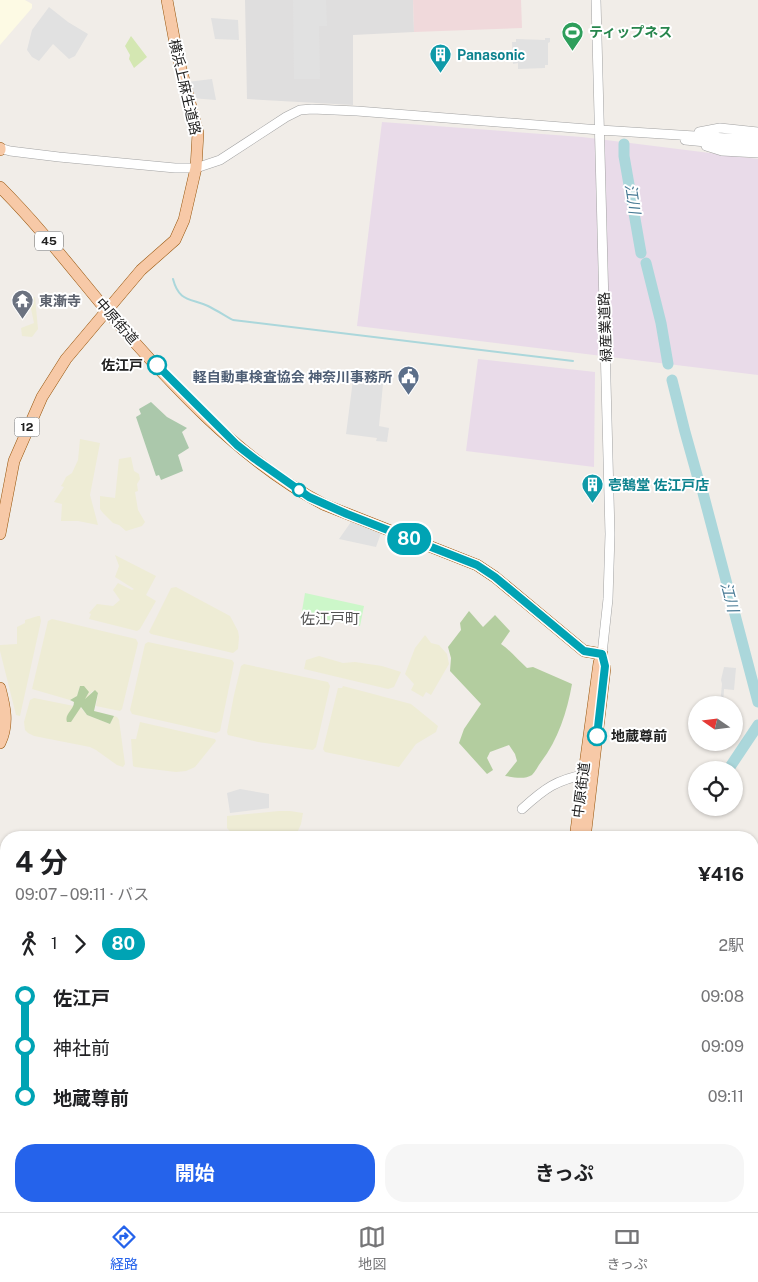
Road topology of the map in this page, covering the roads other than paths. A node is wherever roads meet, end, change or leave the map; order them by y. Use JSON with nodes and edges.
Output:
{"nodes":[{"id":1,"x":167,"y":0,"type":"edge"},
{"id":2,"x":596,"y":0,"type":"edge"},
{"id":3,"x":600,"y":130,"type":"junction"},
{"id":4,"x":758,"y":132,"type":"edge"},
{"id":5,"x":686,"y":138,"type":"junction"},
{"id":6,"x":758,"y":140,"type":"edge"},
{"id":7,"x":758,"y":147,"type":"edge"},
{"id":8,"x":0,"y":149,"type":"edge"},
{"id":9,"x":758,"y":154,"type":"edge"},
{"id":10,"x":196,"y":168,"type":"junction"},
{"id":11,"x":0,"y":188,"type":"edge"},
{"id":12,"x":108,"y":311,"type":"junction"},
{"id":13,"x":0,"y":532,"type":"edge"},
{"id":14,"x":602,"y":654,"type":"junction"},
{"id":15,"x":0,"y":688,"type":"edge"},
{"id":16,"x":0,"y":742,"type":"edge"},
{"id":17,"x":588,"y":774,"type":"junction"},
{"id":18,"x":522,"y":809,"type":"dead end"},
{"id":19,"x":576,"y":831,"type":"edge"},
{"id":20,"x":585,"y":831,"type":"edge"},
{"id":21,"x":0,"y":1086,"type":"edge"},
{"id":22,"x":0,"y":1106,"type":"edge"}],
"edges":[{"from":1,"to":10,"type":"main road","name":"横浜上麻生道路","number":"12"},
{"from":2,"to":3,"type":"street","name":"緑産業道路"},
{"from":3,"to":5,"type":"street"},
{"from":3,"to":10,"type":"street"},
{"from":3,"to":14,"type":"street","name":"緑産業道路"},
{"from":4,"to":5,"type":"street"},
{"from":5,"to":6,"type":"street"},
{"from":5,"to":7,"type":"street"},
{"from":5,"to":9,"type":"street"},
{"from":8,"to":10,"type":"street"},
{"from":10,"to":12,"type":"main road","name":"横浜上麻生道路","number":"12"},
{"from":11,"to":12,"type":"main road","name":"中原街道","number":"45"},
{"from":12,"to":13,"type":"main road","name":"横浜上麻生道路","number":"12"},
{"from":12,"to":14,"type":"main road","name":"中原街道","number":"45"},
{"from":14,"to":17,"type":"main road","name":"中原街道"},
{"from":15,"to":16,"type":"main road"},
{"from":17,"to":18,"type":"street"},
{"from":17,"to":19,"type":"main road","name":"中原街道"},
{"from":17,"to":20,"type":"main road","name":"中原街道"},
{"from":21,"to":22,"type":"main road"}]}
